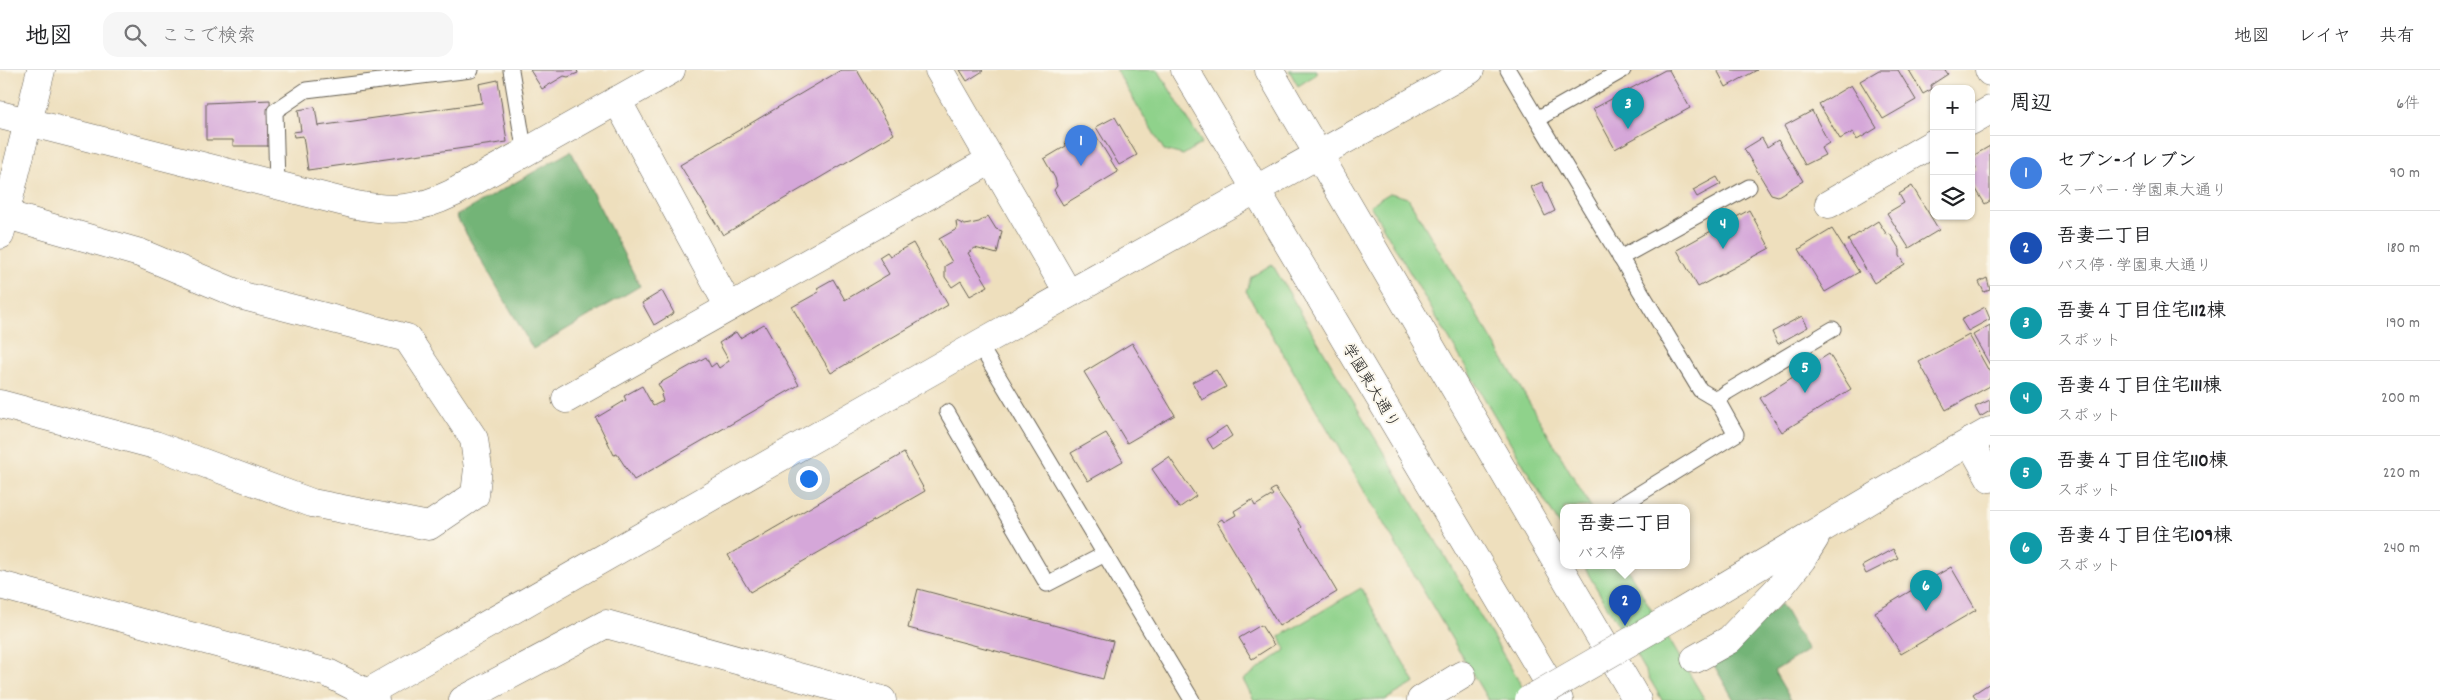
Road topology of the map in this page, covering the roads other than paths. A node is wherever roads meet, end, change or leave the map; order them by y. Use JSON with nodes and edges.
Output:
{"nodes":[{"id":1,"x":41,"y":70,"type":"edge"},
{"id":2,"x":471,"y":70,"type":"edge"},
{"id":3,"x":511,"y":70,"type":"edge"},
{"id":4,"x":939,"y":70,"type":"edge"},
{"id":5,"x":1185,"y":70,"type":"edge"},
{"id":6,"x":1268,"y":70,"type":"edge"},
{"id":7,"x":1470,"y":70,"type":"edge"},
{"id":8,"x":1508,"y":70,"type":"edge"},
{"id":9,"x":1623,"y":70,"type":"edge"},
{"id":10,"x":665,"y":71,"type":"edge"},
{"id":11,"x":617,"y":100,"type":"junction"},
{"id":12,"x":1990,"y":110,"type":"edge"},
{"id":13,"x":0,"y":115,"type":"edge"},
{"id":14,"x":1537,"y":119,"type":"junction"},
{"id":15,"x":1975,"y":119,"type":"edge"},
{"id":16,"x":29,"y":121,"type":"junction"},
{"id":17,"x":1930,"y":145,"type":"edge"},
{"id":18,"x":524,"y":154,"type":"junction"},
{"id":19,"x":1319,"y":154,"type":"junction"},
{"id":20,"x":991,"y":160,"type":"junction"},
{"id":21,"x":277,"y":184,"type":"junction"},
{"id":22,"x":1749,"y":187,"type":"dead end"},
{"id":23,"x":1255,"y":188,"type":"junction"},
{"id":24,"x":1829,"y":204,"type":"dead end"},
{"id":25,"x":2,"y":221,"type":"edge"},
{"id":26,"x":1620,"y":258,"type":"junction"},
{"id":27,"x":1068,"y":294,"type":"junction"},
{"id":28,"x":729,"y":307,"type":"junction"},
{"id":29,"x":1833,"y":329,"type":"dead end"},
{"id":30,"x":979,"y":344,"type":"junction"},
{"id":31,"x":566,"y":399,"type":"dead end"},
{"id":32,"x":1717,"y":400,"type":"junction"},
{"id":33,"x":0,"y":404,"type":"edge"},
{"id":34,"x":948,"y":412,"type":"dead end"},
{"id":35,"x":1980,"y":437,"type":"edge"},
{"id":36,"x":1990,"y":478,"type":"edge"},
{"id":37,"x":1623,"y":504,"type":"edge"},
{"id":38,"x":1818,"y":532,"type":"junction"},
{"id":39,"x":1105,"y":554,"type":"junction"},
{"id":40,"x":1560,"y":568,"type":"edge"},
{"id":41,"x":1561,"y":569,"type":"edge"},
{"id":42,"x":0,"y":585,"type":"edge"},
{"id":43,"x":1695,"y":659,"type":"dead end"},
{"id":44,"x":1462,"y":675,"type":"dead end"},
{"id":45,"x":371,"y":696,"type":"edge"},
{"id":46,"x":463,"y":700,"type":"edge"},
{"id":47,"x":882,"y":700,"type":"edge"},
{"id":48,"x":1192,"y":700,"type":"edge"},
{"id":49,"x":1421,"y":700,"type":"edge"},
{"id":50,"x":1529,"y":700,"type":"edge"},
{"id":51,"x":1559,"y":700,"type":"edge"},
{"id":52,"x":1637,"y":700,"type":"edge"}],
"edges":[{"from":1,"to":16,"type":"street"},
{"from":2,"to":21,"type":"lane"},
{"from":3,"to":18,"type":"lane"},
{"from":4,"to":20,"type":"street"},
{"from":5,"to":23,"type":"street","name":"学園東大通り"},
{"from":6,"to":19,"type":"street"},
{"from":7,"to":19,"type":"street"},
{"from":8,"to":14,"type":"lane"},
{"from":9,"to":14,"type":"lane"},
{"from":10,"to":11,"type":"street"},
{"from":11,"to":18,"type":"street"},
{"from":11,"to":28,"type":"street"},
{"from":12,"to":15,"type":"street"},
{"from":13,"to":16,"type":"street"},
{"from":14,"to":26,"type":"lane"},
{"from":16,"to":21,"type":"street"},
{"from":16,"to":25,"type":"street"},
{"from":17,"to":24,"type":"street"},
{"from":18,"to":21,"type":"street"},
{"from":19,"to":23,"type":"street"},
{"from":19,"to":40,"type":"street"},
{"from":20,"to":27,"type":"street"},
{"from":20,"to":28,"type":"street"},
{"from":22,"to":26,"type":"lane"},
{"from":23,"to":27,"type":"street"},
{"from":23,"to":51,"type":"street","name":"学園東大通り"},
{"from":25,"to":33,"type":"street"},
{"from":26,"to":32,"type":"lane"},
{"from":27,"to":30,"type":"street"},
{"from":28,"to":31,"type":"street"},
{"from":29,"to":32,"type":"lane"},
{"from":30,"to":39,"type":"lane"},
{"from":30,"to":45,"type":"street"},
{"from":32,"to":37,"type":"lane"},
{"from":34,"to":39,"type":"lane"},
{"from":35,"to":36,"type":"street"},
{"from":35,"to":38,"type":"street"},
{"from":38,"to":43,"type":"street"},
{"from":38,"to":50,"type":"street","bridge":true},
{"from":39,"to":48,"type":"lane"},
{"from":41,"to":52,"type":"street"},
{"from":42,"to":45,"type":"street"},
{"from":44,"to":49,"type":"street"},
{"from":46,"to":47,"type":"street"}]}
